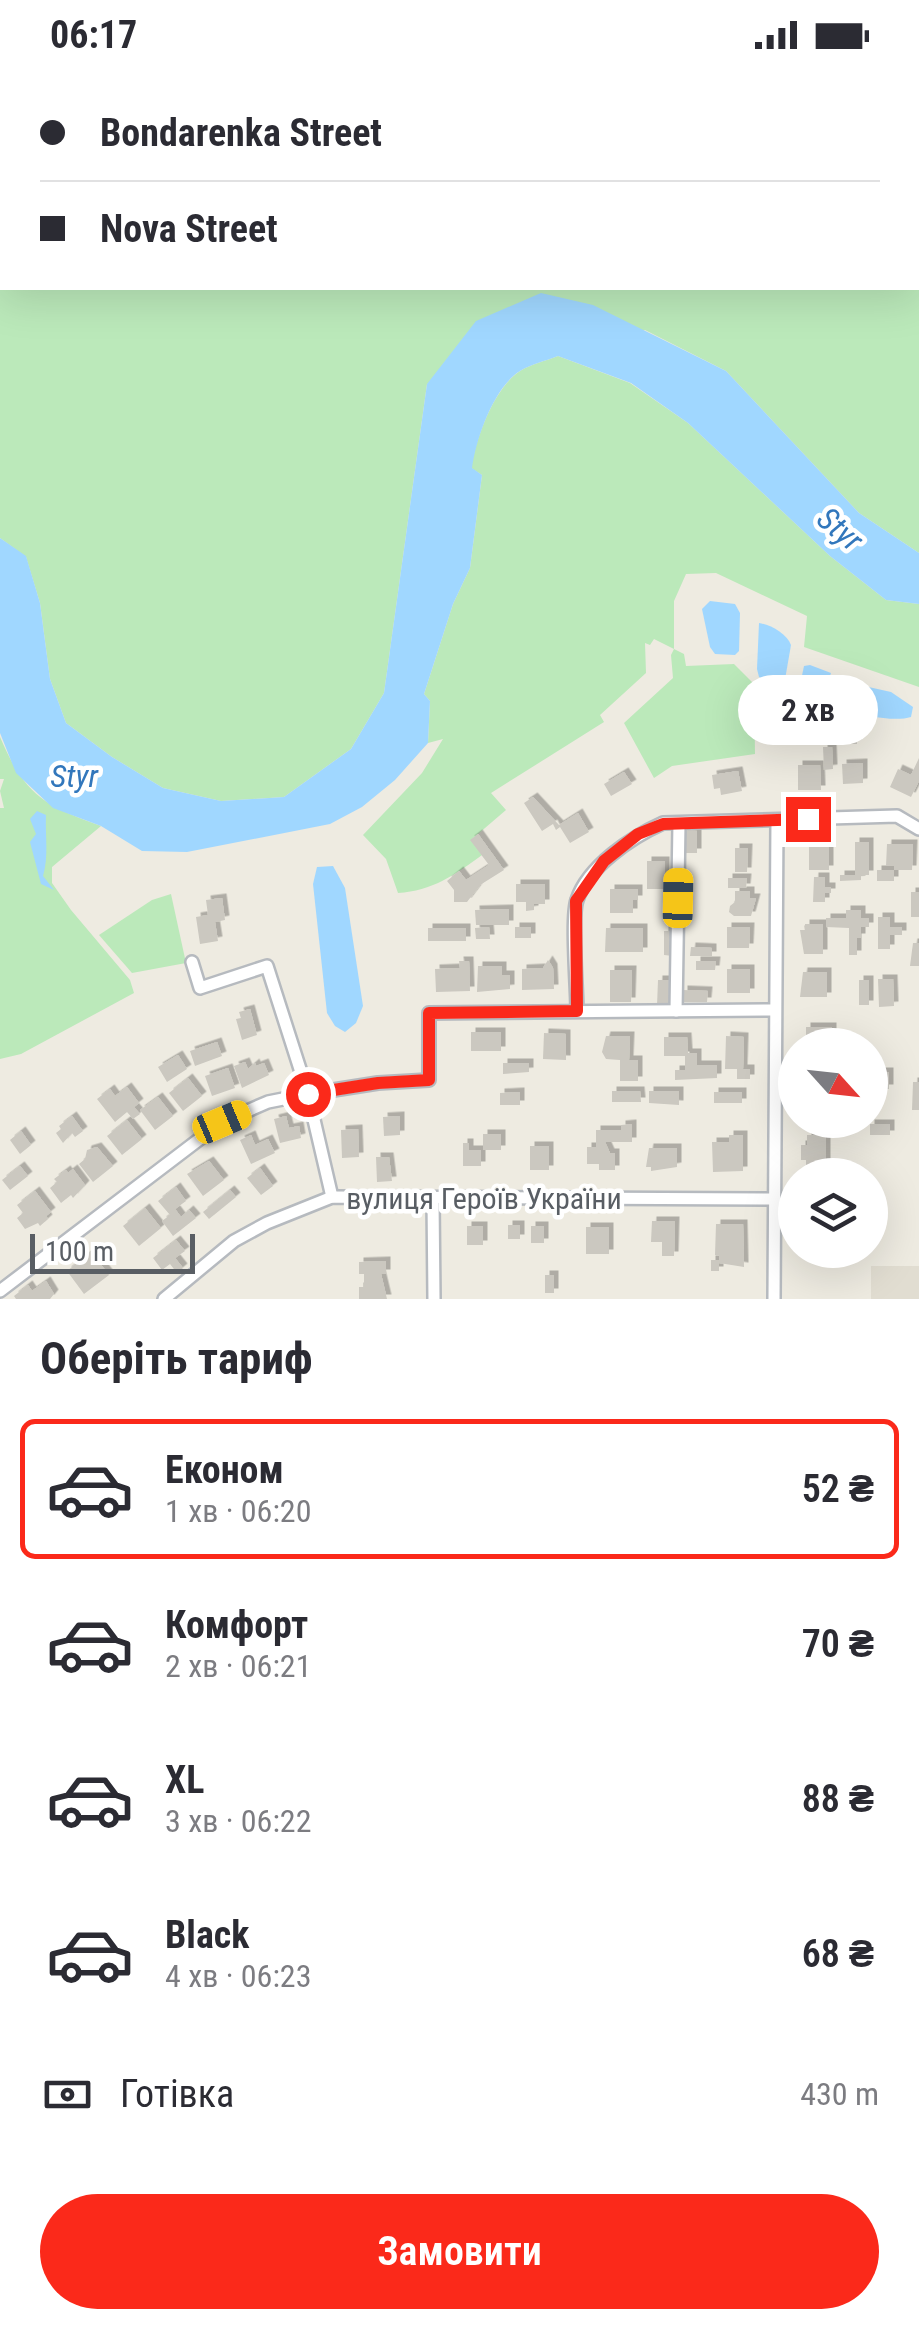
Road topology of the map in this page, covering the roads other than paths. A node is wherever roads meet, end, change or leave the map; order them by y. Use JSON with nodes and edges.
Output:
{"nodes":[{"id":1,"x":777,"y":820,"type":"junction"},
{"id":2,"x":679,"y":823,"type":"junction"},
{"id":3,"x":919,"y":829,"type":"edge"},
{"id":4,"x":192,"y":962,"type":"dead end"},
{"id":5,"x":676,"y":1010,"type":"junction"},
{"id":6,"x":776,"y":1010,"type":"junction"},
{"id":7,"x":577,"y":1011,"type":"junction"},
{"id":8,"x":308,"y":1094,"type":"junction"},
{"id":9,"x":332,"y":1197,"type":"junction"},
{"id":10,"x":774,"y":1199,"type":"junction"},
{"id":11,"x":433,"y":1200,"type":"junction"},
{"id":12,"x":0,"y":1291,"type":"edge"},
{"id":13,"x":164,"y":1299,"type":"edge"},
{"id":14,"x":434,"y":1299,"type":"edge"},
{"id":15,"x":774,"y":1299,"type":"edge"}],
"edges":[{"from":1,"to":2,"type":"street"},
{"from":1,"to":3,"type":"street"},
{"from":1,"to":6,"type":"street"},
{"from":2,"to":5,"type":"street"},
{"from":2,"to":7,"type":"street"},
{"from":4,"to":8,"type":"street"},
{"from":5,"to":6,"type":"street"},
{"from":5,"to":7,"type":"street"},
{"from":6,"to":10,"type":"street"},
{"from":7,"to":8,"type":"street"},
{"from":8,"to":9,"type":"street"},
{"from":8,"to":12,"type":"street"},
{"from":9,"to":11,"type":"street","name":"вулиця Героїв України"},
{"from":9,"to":13,"type":"street","name":"вулиця Героїв України"},
{"from":10,"to":11,"type":"street","name":"вулиця Героїв України"},
{"from":10,"to":15,"type":"street"},
{"from":11,"to":14,"type":"street"}]}
